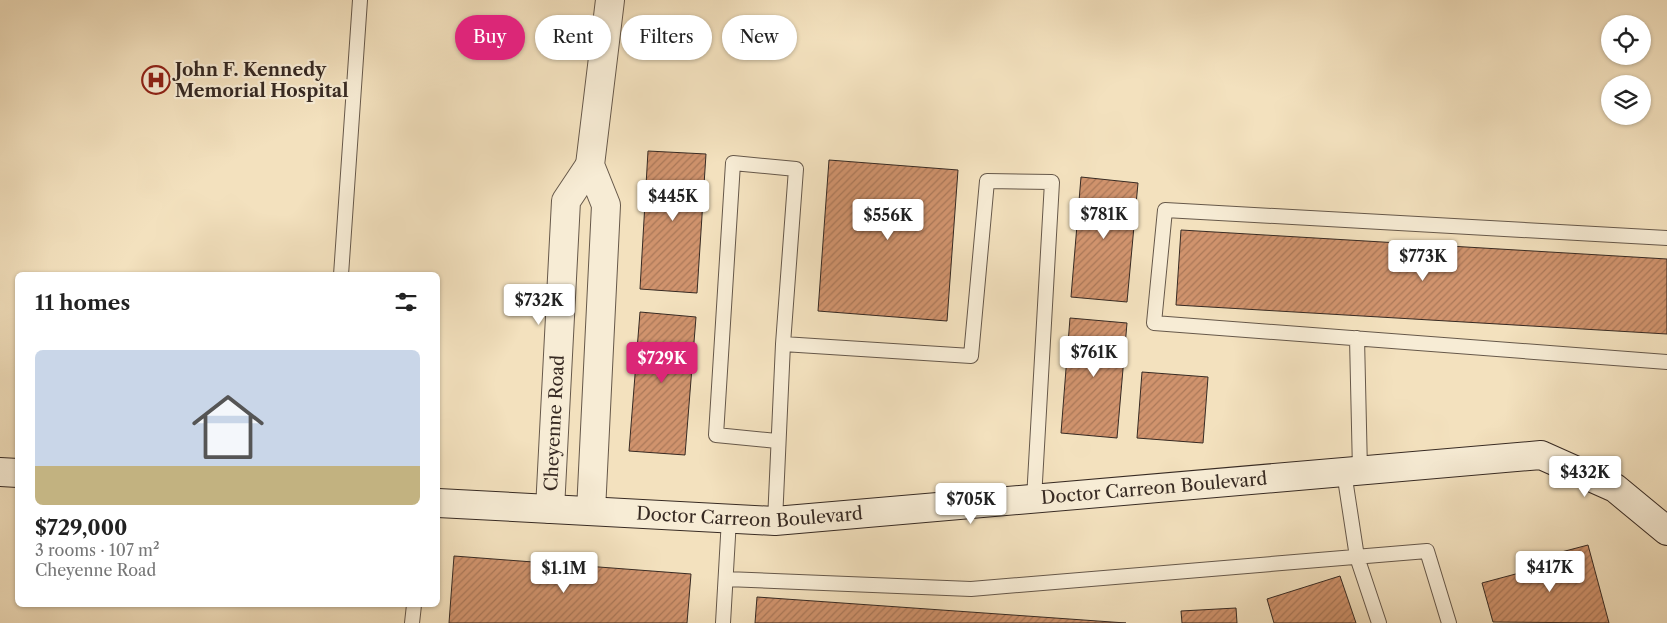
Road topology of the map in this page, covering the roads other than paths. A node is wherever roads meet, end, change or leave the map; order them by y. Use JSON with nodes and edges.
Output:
{"nodes":[{"id":1,"x":360,"y":0,"type":"edge"},
{"id":2,"x":610,"y":0,"type":"edge"},
{"id":3,"x":590,"y":165,"type":"junction"},
{"id":4,"x":1667,"y":238,"type":"edge"},
{"id":5,"x":341,"y":272,"type":"edge"},
{"id":6,"x":1357,"y":338,"type":"junction"},
{"id":7,"x":783,"y":344,"type":"junction"},
{"id":8,"x":1667,"y":362,"type":"edge"},
{"id":9,"x":778,"y":441,"type":"junction"},
{"id":10,"x":0,"y":472,"type":"edge"},
{"id":11,"x":1352,"y":472,"type":"junction"},
{"id":12,"x":15,"y":473,"type":"edge"},
{"id":13,"x":1034,"y":499,"type":"junction"},
{"id":14,"x":440,"y":503,"type":"edge"},
{"id":15,"x":550,"y":509,"type":"junction"},
{"id":16,"x":591,"y":511,"type":"junction"},
{"id":17,"x":729,"y":519,"type":"junction"},
{"id":18,"x":775,"y":521,"type":"junction"},
{"id":19,"x":1667,"y":531,"type":"edge"},
{"id":20,"x":1357,"y":557,"type":"junction"},
{"id":21,"x":726,"y":579,"type":"junction"},
{"id":22,"x":414,"y":607,"type":"edge"},
{"id":23,"x":412,"y":623,"type":"edge"},
{"id":24,"x":723,"y":623,"type":"edge"},
{"id":25,"x":1379,"y":623,"type":"edge"},
{"id":26,"x":1449,"y":623,"type":"edge"}],
"edges":[{"from":1,"to":5,"type":"lane"},
{"from":2,"to":3,"type":"main road","name":"Cheyenne Road"},
{"from":3,"to":15,"type":"main road","name":"Cheyenne Road"},
{"from":3,"to":16,"type":"main road","name":"Cheyenne Road"},
{"from":4,"to":6,"type":"lane"},
{"from":6,"to":8,"type":"lane"},
{"from":6,"to":11,"type":"lane"},
{"from":7,"to":9,"type":"lane"},
{"from":7,"to":9,"type":"lane"},
{"from":7,"to":13,"type":"lane"},
{"from":9,"to":18,"type":"lane"},
{"from":10,"to":12,"type":"main road"},
{"from":11,"to":13,"type":"main road","name":"Doctor Carreon Boulevard"},
{"from":11,"to":19,"type":"main road","name":"Doctor Carreon Boulevard"},
{"from":11,"to":20,"type":"lane"},
{"from":13,"to":18,"type":"main road","name":"Doctor Carreon Boulevard"},
{"from":14,"to":15,"type":"main road","name":"Doctor Carreon Boulevard"},
{"from":15,"to":16,"type":"main road","name":"Doctor Carreon Boulevard"},
{"from":16,"to":17,"type":"main road","name":"Doctor Carreon Boulevard"},
{"from":17,"to":18,"type":"main road","name":"Doctor Carreon Boulevard"},
{"from":17,"to":21,"type":"lane"},
{"from":20,"to":21,"type":"lane"},
{"from":20,"to":25,"type":"lane"},
{"from":20,"to":26,"type":"lane"},
{"from":21,"to":24,"type":"lane"},
{"from":22,"to":23,"type":"lane"}]}
